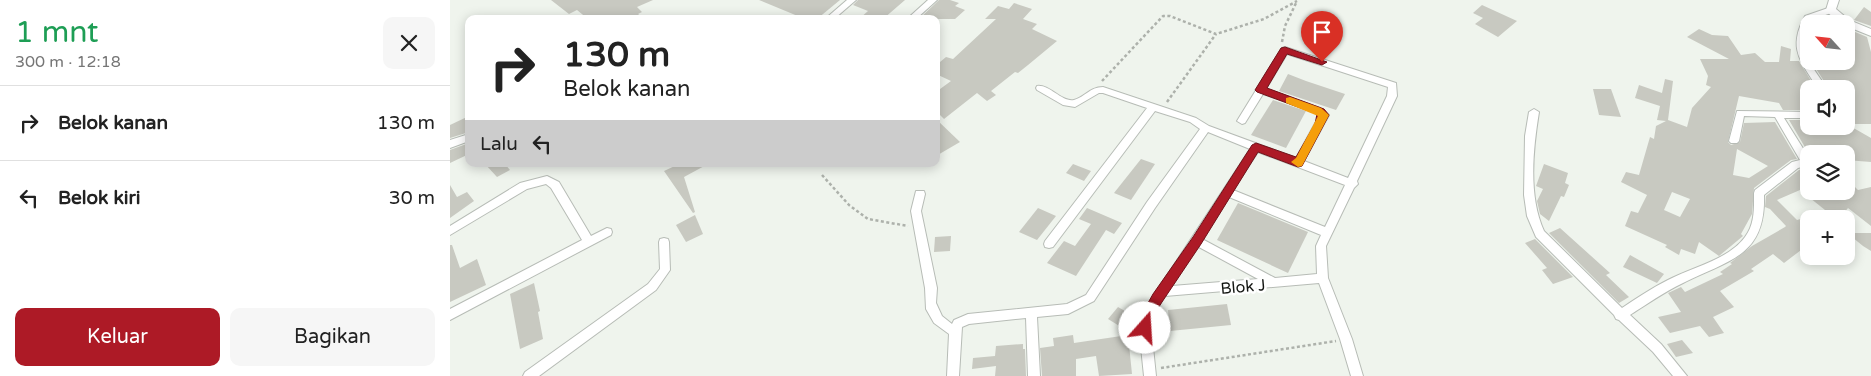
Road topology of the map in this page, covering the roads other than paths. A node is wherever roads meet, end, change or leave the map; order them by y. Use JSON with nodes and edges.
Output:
{"nodes":[{"id":1,"x":852,"y":0,"type":"edge"},
{"id":2,"x":933,"y":0,"type":"edge"},
{"id":3,"x":1832,"y":5,"type":"edge"},
{"id":4,"x":834,"y":15,"type":"edge"},
{"id":5,"x":916,"y":15,"type":"edge"},
{"id":6,"x":1871,"y":33,"type":"edge"},
{"id":7,"x":1816,"y":80,"type":"edge"},
{"id":8,"x":1040,"y":88,"type":"dead end"},
{"id":9,"x":1260,"y":90,"type":"junction"},
{"id":10,"x":1156,"y":108,"type":"junction"},
{"id":11,"x":1534,"y":112,"type":"dead end"},
{"id":12,"x":1778,"y":115,"type":"junction"},
{"id":13,"x":1800,"y":115,"type":"edge"},
{"id":14,"x":1242,"y":121,"type":"dead end"},
{"id":15,"x":1206,"y":128,"type":"junction"},
{"id":16,"x":465,"y":138,"type":"edge"},
{"id":17,"x":1734,"y":141,"type":"dead end"},
{"id":18,"x":450,"y":144,"type":"edge"},
{"id":19,"x":1256,"y":147,"type":"junction"},
{"id":20,"x":1298,"y":163,"type":"junction"},
{"id":21,"x":1353,"y":184,"type":"junction"},
{"id":22,"x":1228,"y":192,"type":"junction"},
{"id":23,"x":920,"y":194,"type":"dead end"},
{"id":24,"x":450,"y":231,"type":"edge"},
{"id":25,"x":607,"y":232,"type":"dead end"},
{"id":26,"x":1328,"y":234,"type":"junction"},
{"id":27,"x":1197,"y":241,"type":"junction"},
{"id":28,"x":589,"y":242,"type":"junction"},
{"id":29,"x":664,"y":242,"type":"dead end"},
{"id":30,"x":1049,"y":244,"type":"dead end"},
{"id":31,"x":1323,"y":278,"type":"junction"},
{"id":32,"x":1275,"y":283,"type":"junction"},
{"id":33,"x":1162,"y":292,"type":"junction"},
{"id":34,"x":1031,"y":313,"type":"junction"},
{"id":35,"x":1620,"y":315,"type":"junction"},
{"id":36,"x":450,"y":316,"type":"edge"},
{"id":37,"x":955,"y":331,"type":"junction"},
{"id":38,"x":1150,"y":373,"type":"edge"},
{"id":39,"x":529,"y":376,"type":"edge"},
{"id":40,"x":953,"y":376,"type":"edge"},
{"id":41,"x":1034,"y":376,"type":"edge"},
{"id":42,"x":1357,"y":376,"type":"edge"},
{"id":43,"x":1681,"y":376,"type":"edge"}],
"edges":[{"from":1,"to":4,"type":"street"},
{"from":2,"to":5,"type":"street"},
{"from":3,"to":6,"type":"street"},
{"from":3,"to":7,"type":"street"},
{"from":8,"to":10,"type":"street"},
{"from":9,"to":14,"type":"street"},
{"from":9,"to":20,"type":"street"},
{"from":9,"to":21,"type":"street"},
{"from":10,"to":15,"type":"street"},
{"from":10,"to":30,"type":"street"},
{"from":11,"to":35,"type":"street"},
{"from":12,"to":13,"type":"street"},
{"from":12,"to":17,"type":"street"},
{"from":12,"to":35,"type":"street"},
{"from":15,"to":19,"type":"street"},
{"from":15,"to":34,"type":"street"},
{"from":16,"to":18,"type":"street"},
{"from":19,"to":20,"type":"street"},
{"from":19,"to":22,"type":"street"},
{"from":20,"to":21,"type":"street"},
{"from":21,"to":26,"type":"street"},
{"from":22,"to":26,"type":"street"},
{"from":22,"to":27,"type":"street"},
{"from":23,"to":37,"type":"street"},
{"from":24,"to":28,"type":"street"},
{"from":25,"to":28,"type":"street"},
{"from":26,"to":31,"type":"street"},
{"from":27,"to":32,"type":"street"},
{"from":27,"to":33,"type":"street"},
{"from":28,"to":36,"type":"street"},
{"from":29,"to":39,"type":"street"},
{"from":31,"to":32,"type":"street","name":"Blok J"},
{"from":31,"to":42,"type":"street"},
{"from":32,"to":33,"type":"street","name":"Blok J"},
{"from":33,"to":38,"type":"street"},
{"from":34,"to":37,"type":"street"},
{"from":34,"to":41,"type":"street"},
{"from":35,"to":43,"type":"street"},
{"from":37,"to":40,"type":"street"}]}
